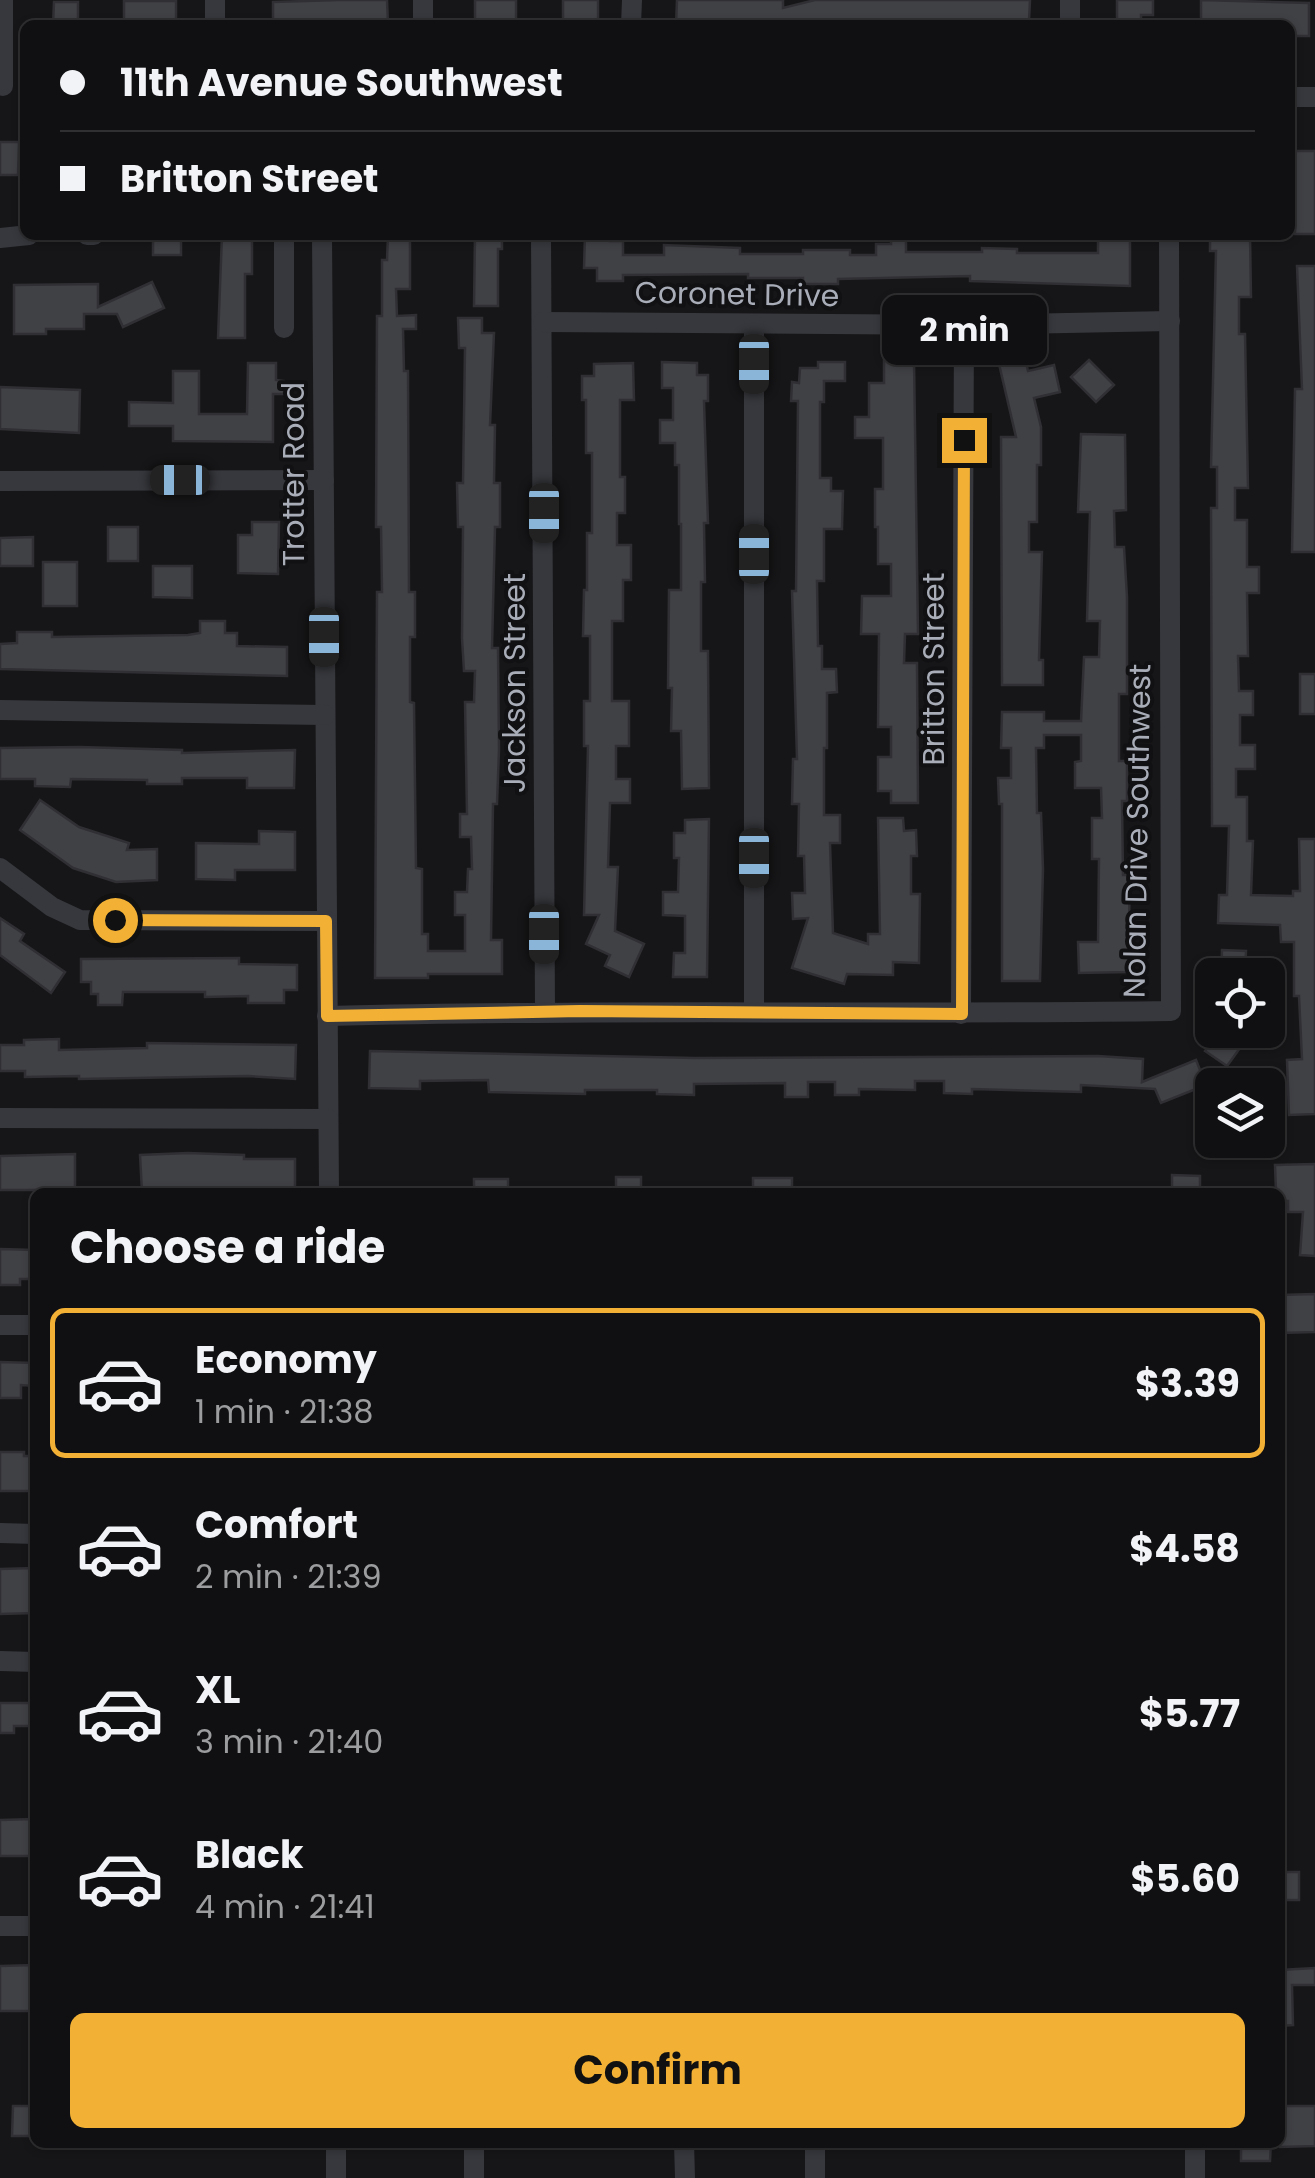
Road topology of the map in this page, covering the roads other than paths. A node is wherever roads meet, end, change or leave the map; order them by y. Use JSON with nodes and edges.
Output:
{"nodes":[{"id":1,"x":3,"y":0,"type":"edge"},
{"id":2,"x":2,"y":86,"type":"edge"},
{"id":3,"x":284,"y":240,"type":"edge"},
{"id":4,"x":322,"y":240,"type":"edge"},
{"id":5,"x":541,"y":240,"type":"edge"},
{"id":6,"x":1169,"y":240,"type":"edge"},
{"id":7,"x":1170,"y":321,"type":"junction"},
{"id":8,"x":543,"y":322,"type":"junction"},
{"id":9,"x":754,"y":325,"type":"junction"},
{"id":10,"x":964,"y":325,"type":"junction"},
{"id":11,"x":284,"y":328,"type":"dead end"},
{"id":12,"x":0,"y":480,"type":"edge"},
{"id":13,"x":324,"y":480,"type":"junction"},
{"id":14,"x":0,"y":710,"type":"edge"},
{"id":15,"x":325,"y":715,"type":"junction"},
{"id":16,"x":0,"y":868,"type":"edge"},
{"id":17,"x":326,"y":921,"type":"junction"},
{"id":18,"x":754,"y":1010,"type":"junction"},
{"id":19,"x":544,"y":1011,"type":"junction"},
{"id":20,"x":962,"y":1014,"type":"junction"},
{"id":21,"x":327,"y":1016,"type":"junction"},
{"id":22,"x":0,"y":1118,"type":"edge"},
{"id":23,"x":328,"y":1119,"type":"junction"},
{"id":24,"x":328,"y":1188,"type":"edge"},
{"id":25,"x":0,"y":1325,"type":"edge"},
{"id":26,"x":30,"y":1325,"type":"edge"},
{"id":27,"x":0,"y":1534,"type":"edge"},
{"id":28,"x":30,"y":1534,"type":"edge"},
{"id":29,"x":0,"y":1662,"type":"edge"},
{"id":30,"x":30,"y":1662,"type":"edge"},
{"id":31,"x":0,"y":1926,"type":"edge"},
{"id":32,"x":30,"y":1926,"type":"edge"},
{"id":33,"x":336,"y":2148,"type":"edge"},
{"id":34,"x":474,"y":2148,"type":"edge"},
{"id":35,"x":684,"y":2148,"type":"edge"},
{"id":36,"x":815,"y":2148,"type":"edge"},
{"id":37,"x":1195,"y":2148,"type":"edge"},
{"id":38,"x":336,"y":2178,"type":"edge"},
{"id":39,"x":474,"y":2178,"type":"edge"},
{"id":40,"x":685,"y":2178,"type":"edge"},
{"id":41,"x":816,"y":2178,"type":"edge"},
{"id":42,"x":1195,"y":2178,"type":"edge"}],
"edges":[{"from":1,"to":2,"type":"street"},
{"from":3,"to":11,"type":"street"},
{"from":4,"to":13,"type":"street","name":"Trotter Road"},
{"from":5,"to":8,"type":"street","name":"Jackson Street"},
{"from":6,"to":7,"type":"street","name":"Nolan Drive Southwest"},
{"from":7,"to":10,"type":"street","name":"Coronet Drive"},
{"from":7,"to":20,"type":"street","name":"Nolan Drive Southwest"},
{"from":8,"to":9,"type":"street","name":"Coronet Drive"},
{"from":8,"to":19,"type":"street","name":"Jackson Street"},
{"from":9,"to":10,"type":"street","name":"Coronet Drive"},
{"from":9,"to":18,"type":"street"},
{"from":10,"to":20,"type":"street","name":"Britton Street"},
{"from":12,"to":13,"type":"street"},
{"from":13,"to":15,"type":"street","name":"Trotter Road"},
{"from":14,"to":15,"type":"street"},
{"from":15,"to":17,"type":"street","name":"Trotter Road"},
{"from":16,"to":17,"type":"street"},
{"from":17,"to":21,"type":"street","name":"Trotter Road"},
{"from":18,"to":19,"type":"street","name":"Nolan Drive Southwest"},
{"from":18,"to":20,"type":"street","name":"Nolan Drive Southwest"},
{"from":19,"to":21,"type":"street","name":"Nolan Drive Southwest"},
{"from":21,"to":23,"type":"street","name":"Trotter Road"},
{"from":22,"to":23,"type":"street"},
{"from":23,"to":24,"type":"street","name":"Trotter Road"},
{"from":25,"to":26,"type":"street"},
{"from":27,"to":28,"type":"street"},
{"from":29,"to":30,"type":"street"},
{"from":31,"to":32,"type":"street"},
{"from":33,"to":38,"type":"street"},
{"from":34,"to":39,"type":"street"},
{"from":35,"to":40,"type":"street"},
{"from":36,"to":41,"type":"street"},
{"from":37,"to":42,"type":"street"}]}
